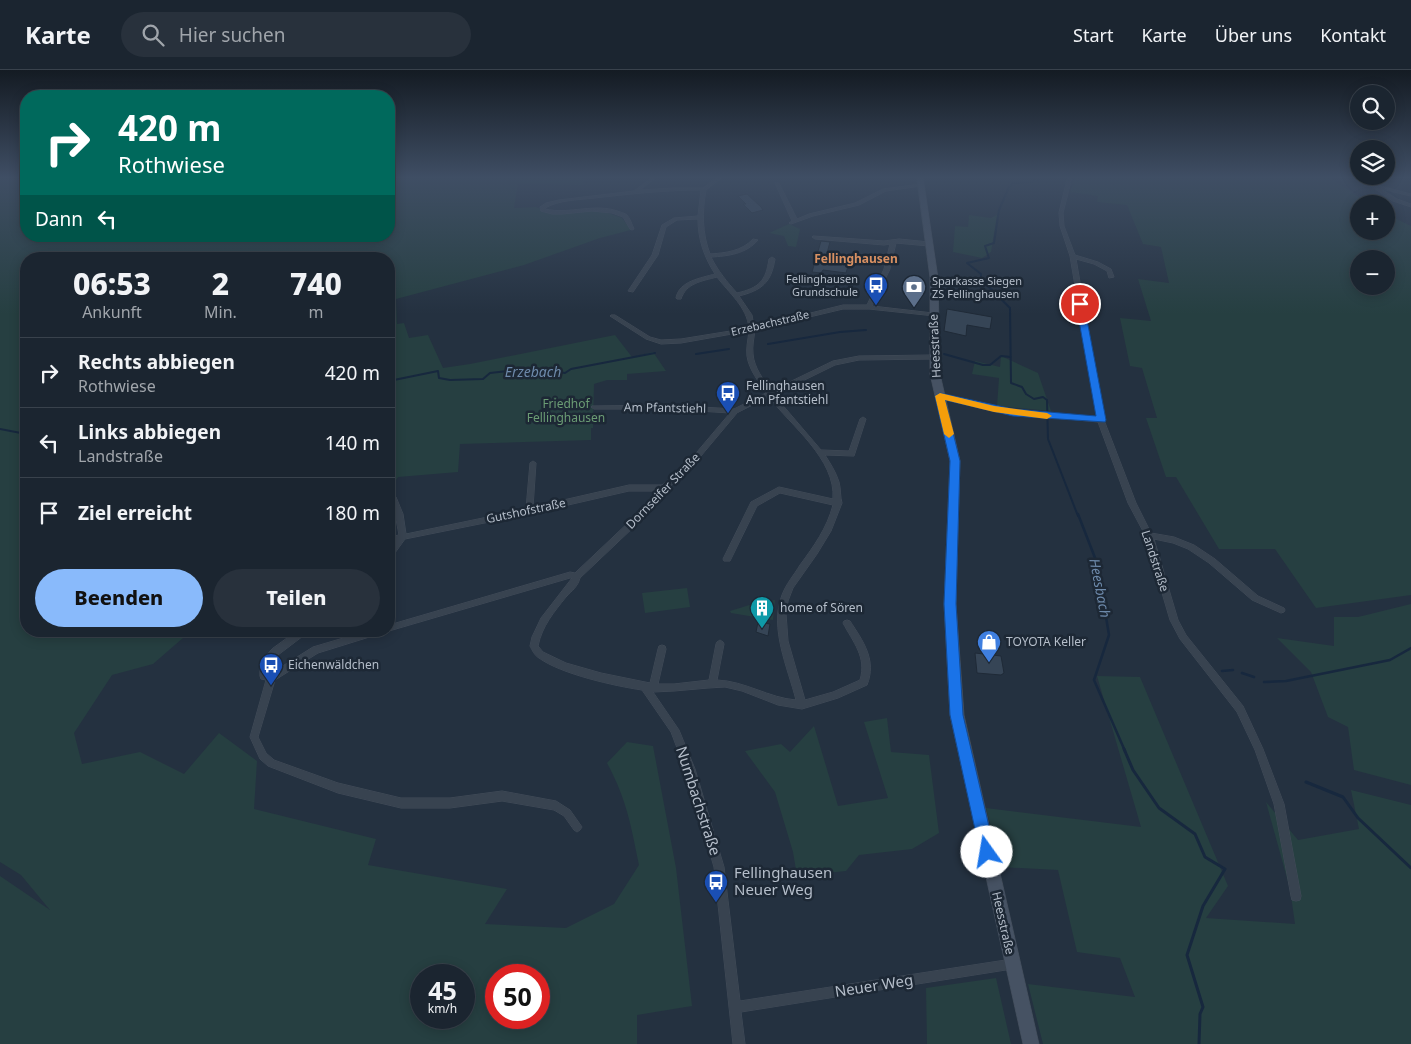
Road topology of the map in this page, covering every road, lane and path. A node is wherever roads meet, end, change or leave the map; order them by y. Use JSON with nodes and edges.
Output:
{"nodes":[{"id":1,"x":629,"y":222,"type":"edge"},
{"id":2,"x":672,"y":222,"type":"edge"},
{"id":3,"x":700,"y":222,"type":"edge"},
{"id":4,"x":926,"y":222,"type":"edge"},
{"id":5,"x":1062,"y":222,"type":"edge"},
{"id":6,"x":632,"y":228,"type":"dead end"},
{"id":7,"x":814,"y":237,"type":"dead end"},
{"id":8,"x":755,"y":240,"type":"dead end"},
{"id":9,"x":892,"y":243,"type":"junction"},
{"id":10,"x":929,"y":244,"type":"junction"},
{"id":11,"x":708,"y":256,"type":"junction"},
{"id":12,"x":1072,"y":256,"type":"junction"},
{"id":13,"x":772,"y":259,"type":"dead end"},
{"id":14,"x":718,"y":275,"type":"junction"},
{"id":15,"x":1111,"y":277,"type":"dead end"},
{"id":16,"x":631,"y":292,"type":"dead end"},
{"id":17,"x":736,"y":296,"type":"junction"},
{"id":18,"x":679,"y":298,"type":"dead end"},
{"id":19,"x":869,"y":308,"type":"junction"},
{"id":20,"x":613,"y":316,"type":"dead end"},
{"id":21,"x":933,"y":316,"type":"junction"},
{"id":22,"x":752,"y":328,"type":"junction"},
{"id":23,"x":933,"y":357,"type":"junction"},
{"id":24,"x":770,"y":395,"type":"junction"},
{"id":25,"x":940,"y":396,"type":"junction"},
{"id":26,"x":594,"y":407,"type":"dead end"},
{"id":27,"x":735,"y":411,"type":"junction"},
{"id":28,"x":863,"y":419,"type":"dead end"},
{"id":29,"x":1102,"y":420,"type":"junction"},
{"id":30,"x":821,"y":452,"type":"junction"},
{"id":31,"x":533,"y":463,"type":"dead end"},
{"id":32,"x":664,"y":488,"type":"junction"},
{"id":33,"x":838,"y":503,"type":"junction"},
{"id":34,"x":395,"y":504,"type":"edge"},
{"id":35,"x":529,"y":511,"type":"junction"},
{"id":36,"x":1149,"y":535,"type":"junction"},
{"id":37,"x":403,"y":537,"type":"junction"},
{"id":38,"x":395,"y":539,"type":"edge"},
{"id":39,"x":395,"y":547,"type":"edge"},
{"id":40,"x":727,"y":559,"type":"dead end"},
{"id":41,"x":577,"y":576,"type":"junction"},
{"id":42,"x":1281,"y":610,"type":"dead end"},
{"id":43,"x":846,"y":623,"type":"dead end"},
{"id":44,"x":395,"y":626,"type":"edge"},
{"id":45,"x":296,"y":637,"type":"edge"},
{"id":46,"x":359,"y":637,"type":"edge"},
{"id":47,"x":720,"y":644,"type":"dead end"},
{"id":48,"x":662,"y":649,"type":"dead end"},
{"id":49,"x":271,"y":678,"type":"junction"},
{"id":50,"x":712,"y":684,"type":"junction"},
{"id":51,"x":649,"y":687,"type":"junction"},
{"id":52,"x":802,"y":704,"type":"junction"},
{"id":53,"x":578,"y":827,"type":"dead end"},
{"id":54,"x":1296,"y":896,"type":"dead end"},
{"id":55,"x":1012,"y":964,"type":"junction"},
{"id":56,"x":735,"y":1007,"type":"junction"},
{"id":57,"x":739,"y":1044,"type":"edge"},
{"id":58,"x":1031,"y":1044,"type":"edge"}],
"edges":[{"from":1,"to":6,"type":"street"},
{"from":2,"to":16,"type":"street"},
{"from":3,"to":11,"type":"street"},
{"from":4,"to":10,"type":"main road","name":"Heesstraße"},
{"from":5,"to":12,"type":"street","name":"Landstraße"},
{"from":7,"to":9,"type":"street"},
{"from":8,"to":11,"type":"street"},
{"from":9,"to":10,"type":"street"},
{"from":9,"to":19,"type":"street"},
{"from":10,"to":21,"type":"main road","name":"Heesstraße"},
{"from":11,"to":14,"type":"street"},
{"from":12,"to":15,"type":"street"},
{"from":12,"to":29,"type":"street","name":"Landstraße"},
{"from":13,"to":17,"type":"street"},
{"from":14,"to":17,"type":"street"},
{"from":14,"to":18,"type":"street"},
{"from":17,"to":22,"type":"street"},
{"from":19,"to":21,"type":"street","name":"Erzebachstraße"},
{"from":19,"to":22,"type":"street","name":"Erzebachstraße"},
{"from":20,"to":22,"type":"street","name":"Erzebachstraße"},
{"from":21,"to":23,"type":"main road","name":"Heesstraße"},
{"from":22,"to":24,"type":"street"},
{"from":23,"to":24,"type":"street","name":"Dornseifer Straße"},
{"from":23,"to":25,"type":"main road","name":"Heesstraße"},
{"from":24,"to":27,"type":"street","name":"Dornseifer Straße"},
{"from":24,"to":30,"type":"street"},
{"from":25,"to":29,"type":"street"},
{"from":25,"to":55,"type":"main road","name":"Heesstraße"},
{"from":26,"to":27,"type":"street","name":"Am Pfantstiehl"},
{"from":27,"to":32,"type":"street","name":"Dornseifer Straße"},
{"from":28,"to":30,"type":"street"},
{"from":29,"to":36,"type":"street","name":"Landstraße"},
{"from":30,"to":33,"type":"street"},
{"from":31,"to":35,"type":"street"},
{"from":32,"to":35,"type":"street","name":"Gutshofstraße"},
{"from":32,"to":41,"type":"street","name":"Dornseifer Straße"},
{"from":33,"to":40,"type":"street"},
{"from":33,"to":52,"type":"street"},
{"from":34,"to":37,"type":"street"},
{"from":35,"to":37,"type":"street","name":"Gutshofstraße"},
{"from":36,"to":42,"type":"street"},
{"from":36,"to":54,"type":"street","name":"Landstraße"},
{"from":37,"to":38,"type":"street","name":"Gutshofstraße"},
{"from":37,"to":39,"type":"street"},
{"from":41,"to":44,"type":"street"},
{"from":41,"to":51,"type":"street","name":"Dornseifer Straße"},
{"from":43,"to":52,"type":"street"},
{"from":45,"to":49,"type":"street"},
{"from":46,"to":49,"type":"street"},
{"from":47,"to":50,"type":"street"},
{"from":48,"to":51,"type":"street"},
{"from":49,"to":53,"type":"street"},
{"from":50,"to":51,"type":"street"},
{"from":50,"to":52,"type":"street"},
{"from":51,"to":56,"type":"street","name":"Numbachstraße"},
{"from":55,"to":56,"type":"street","name":"Neuer Weg"},
{"from":55,"to":58,"type":"main road","name":"Heesstraße"},
{"from":56,"to":57,"type":"street","name":"Numbachstraße"}]}
